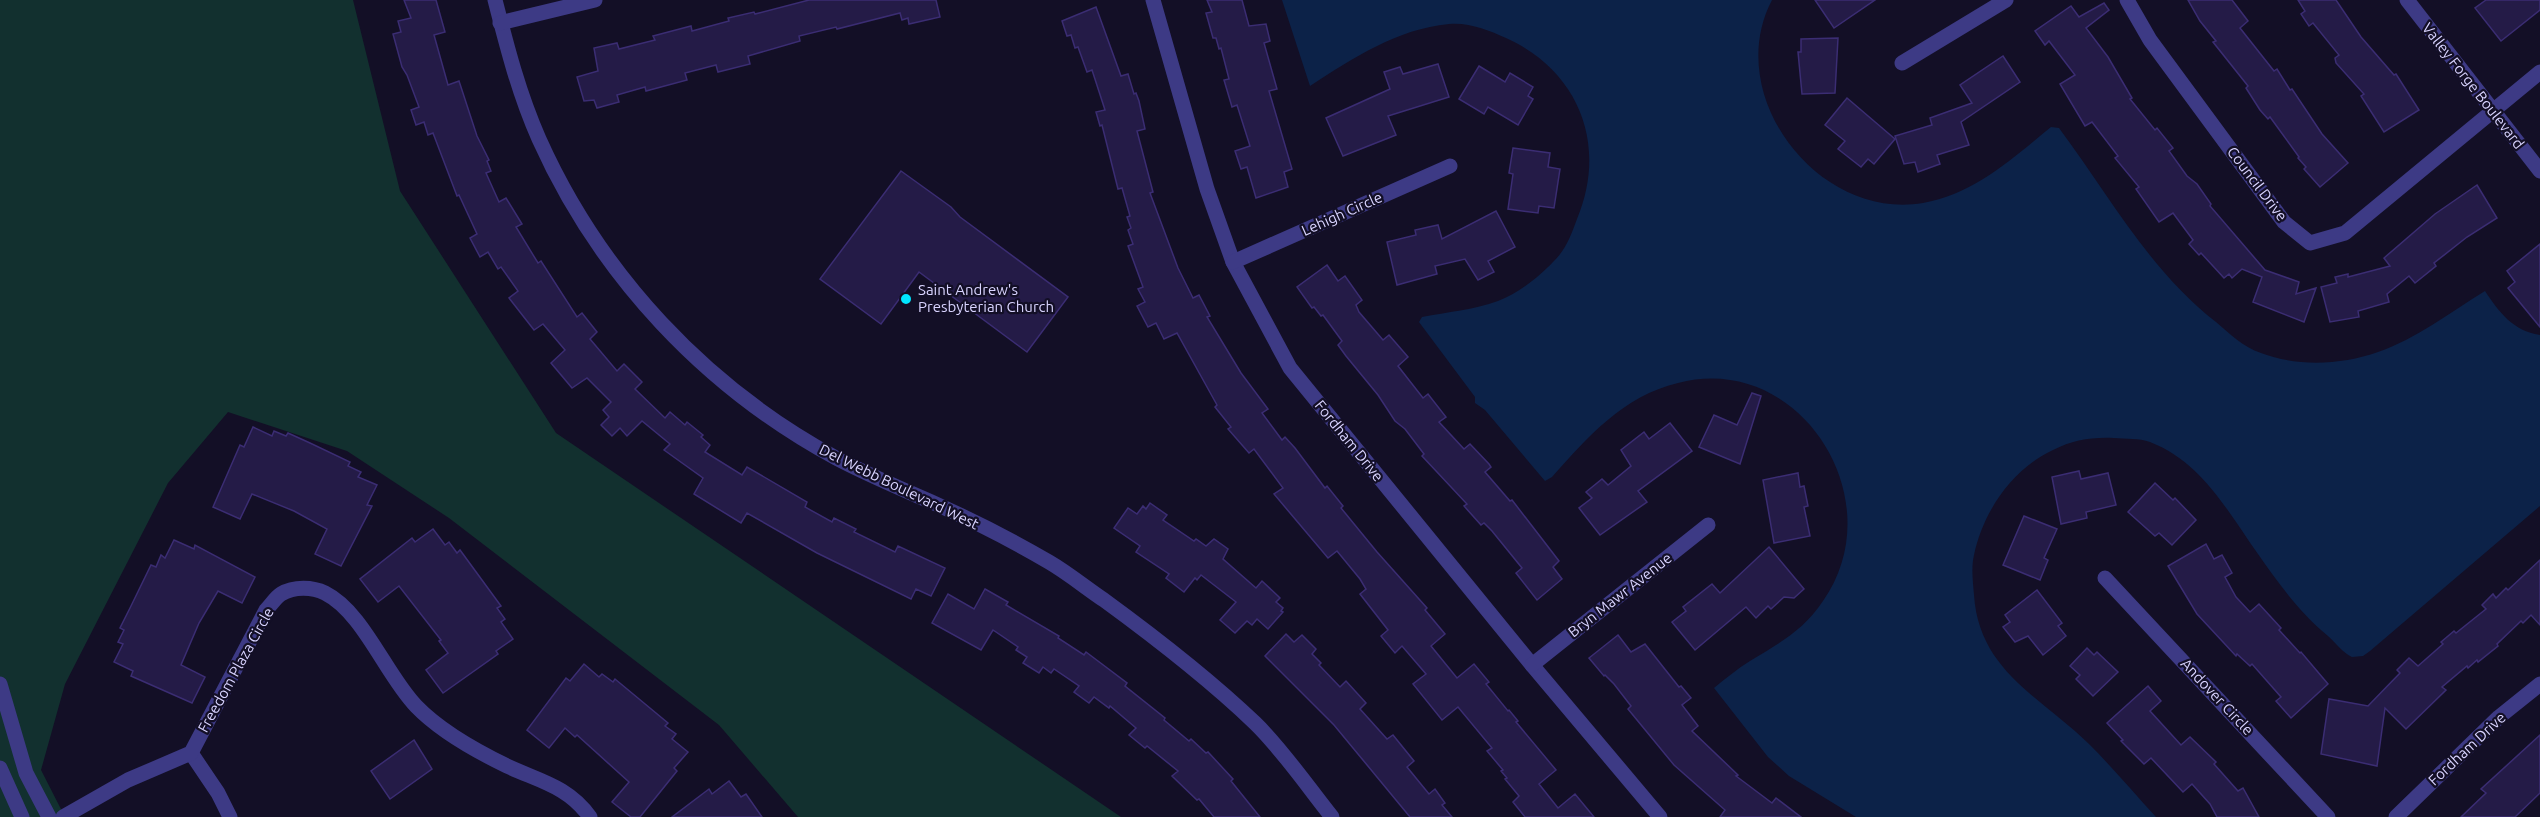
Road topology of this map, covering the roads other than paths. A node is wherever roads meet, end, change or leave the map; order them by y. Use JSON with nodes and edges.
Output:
{"nodes":[{"id":1,"x":495,"y":0,"type":"edge"},
{"id":2,"x":595,"y":0,"type":"edge"},
{"id":3,"x":1153,"y":0,"type":"edge"},
{"id":4,"x":2006,"y":0,"type":"edge"},
{"id":5,"x":2127,"y":0,"type":"edge"},
{"id":6,"x":2407,"y":0,"type":"edge"},
{"id":7,"x":500,"y":22,"type":"junction"},
{"id":8,"x":1902,"y":63,"type":"dead end"},
{"id":9,"x":2540,"y":72,"type":"edge"},
{"id":10,"x":2492,"y":111,"type":"junction"},
{"id":11,"x":1450,"y":166,"type":"dead end"},
{"id":12,"x":2540,"y":171,"type":"edge"},
{"id":13,"x":1233,"y":262,"type":"junction"},
{"id":14,"x":1708,"y":525,"type":"dead end"},
{"id":15,"x":2105,"y":578,"type":"dead end"},
{"id":16,"x":1532,"y":665,"type":"junction"},
{"id":17,"x":0,"y":684,"type":"edge"},
{"id":18,"x":2540,"y":684,"type":"edge"},
{"id":19,"x":191,"y":753,"type":"junction"},
{"id":20,"x":0,"y":768,"type":"edge"},
{"id":21,"x":22,"y":817,"type":"edge"},
{"id":22,"x":49,"y":817,"type":"edge"},
{"id":23,"x":63,"y":817,"type":"edge"},
{"id":24,"x":230,"y":817,"type":"edge"},
{"id":25,"x":590,"y":817,"type":"edge"},
{"id":26,"x":1332,"y":817,"type":"edge"},
{"id":27,"x":1660,"y":817,"type":"edge"},
{"id":28,"x":2328,"y":817,"type":"edge"},
{"id":29,"x":2396,"y":817,"type":"edge"}],
"edges":[{"from":1,"to":7,"type":"street","name":"Del Webb Boulevard West"},
{"from":2,"to":7,"type":"street"},
{"from":3,"to":13,"type":"street","name":"Fordham Drive"},
{"from":4,"to":8,"type":"street"},
{"from":5,"to":10,"type":"street","name":"Council Drive"},
{"from":6,"to":10,"type":"street","name":"Valley Forge Boulevard"},
{"from":7,"to":26,"type":"street","name":"Del Webb Boulevard West"},
{"from":9,"to":10,"type":"street","name":"Council Drive"},
{"from":10,"to":12,"type":"street","name":"Valley Forge Boulevard"},
{"from":11,"to":13,"type":"street","name":"Lehigh Circle"},
{"from":13,"to":16,"type":"street","name":"Fordham Drive"},
{"from":14,"to":16,"type":"street","name":"Bryn Mawr Avenue"},
{"from":15,"to":28,"type":"street","name":"Andover Circle"},
{"from":16,"to":27,"type":"street","name":"Fordham Drive"},
{"from":17,"to":22,"type":"street"},
{"from":18,"to":29,"type":"street","name":"Fordham Drive"},
{"from":19,"to":23,"type":"street"},
{"from":19,"to":24,"type":"street"},
{"from":19,"to":25,"type":"street","name":"Freedom Plaza Circle"},
{"from":20,"to":21,"type":"street"}]}
